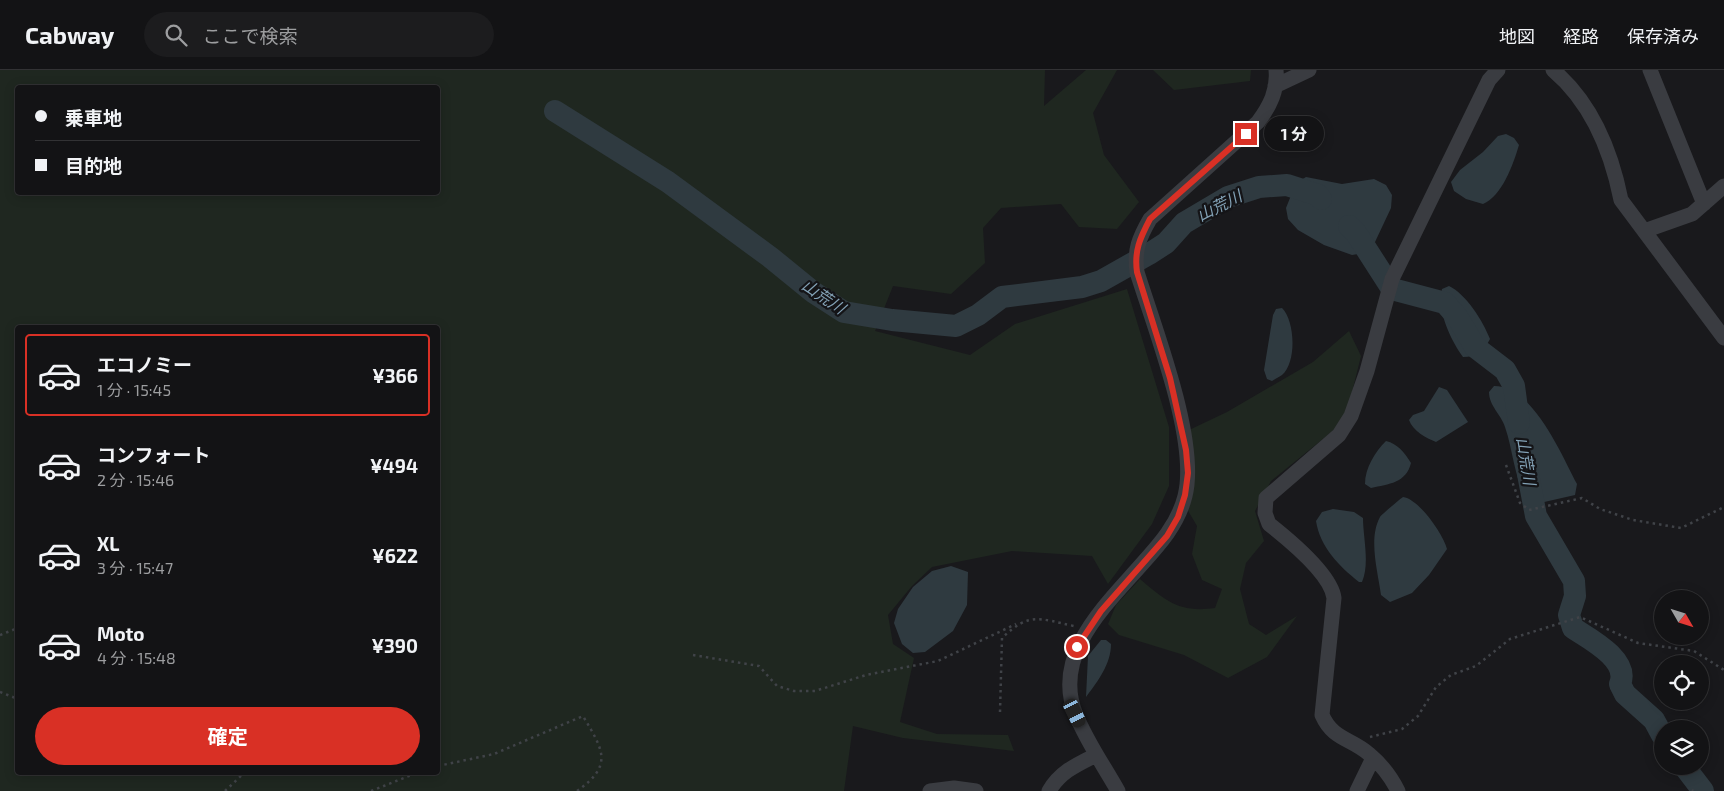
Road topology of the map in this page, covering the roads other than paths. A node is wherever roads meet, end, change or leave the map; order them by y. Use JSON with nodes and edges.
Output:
{"nodes":[{"id":1,"x":1276,"y":70,"type":"edge"},
{"id":2,"x":1309,"y":70,"type":"edge"},
{"id":3,"x":1498,"y":70,"type":"edge"},
{"id":4,"x":1553,"y":70,"type":"edge"},
{"id":5,"x":1650,"y":70,"type":"edge"},
{"id":6,"x":1275,"y":86,"type":"junction"},
{"id":7,"x":1724,"y":186,"type":"edge"},
{"id":8,"x":1704,"y":204,"type":"junction"},
{"id":9,"x":1644,"y":231,"type":"junction"},
{"id":10,"x":1724,"y":338,"type":"edge"},
{"id":11,"x":1096,"y":755,"type":"junction"},
{"id":12,"x":1373,"y":758,"type":"junction"},
{"id":13,"x":930,"y":791,"type":"edge"},
{"id":14,"x":976,"y":791,"type":"edge"},
{"id":15,"x":1049,"y":791,"type":"edge"},
{"id":16,"x":1118,"y":791,"type":"edge"},
{"id":17,"x":1357,"y":791,"type":"edge"},
{"id":18,"x":1398,"y":791,"type":"edge"}],
"edges":[{"from":1,"to":6,"type":"street"},
{"from":2,"to":6,"type":"street"},
{"from":3,"to":12,"type":"street"},
{"from":4,"to":9,"type":"street"},
{"from":5,"to":8,"type":"street"},
{"from":6,"to":11,"type":"street"},
{"from":7,"to":8,"type":"street"},
{"from":8,"to":9,"type":"street"},
{"from":9,"to":10,"type":"street"},
{"from":11,"to":15,"type":"street"},
{"from":11,"to":16,"type":"street"},
{"from":12,"to":17,"type":"street"},
{"from":12,"to":18,"type":"street"},
{"from":13,"to":14,"type":"street"}]}
